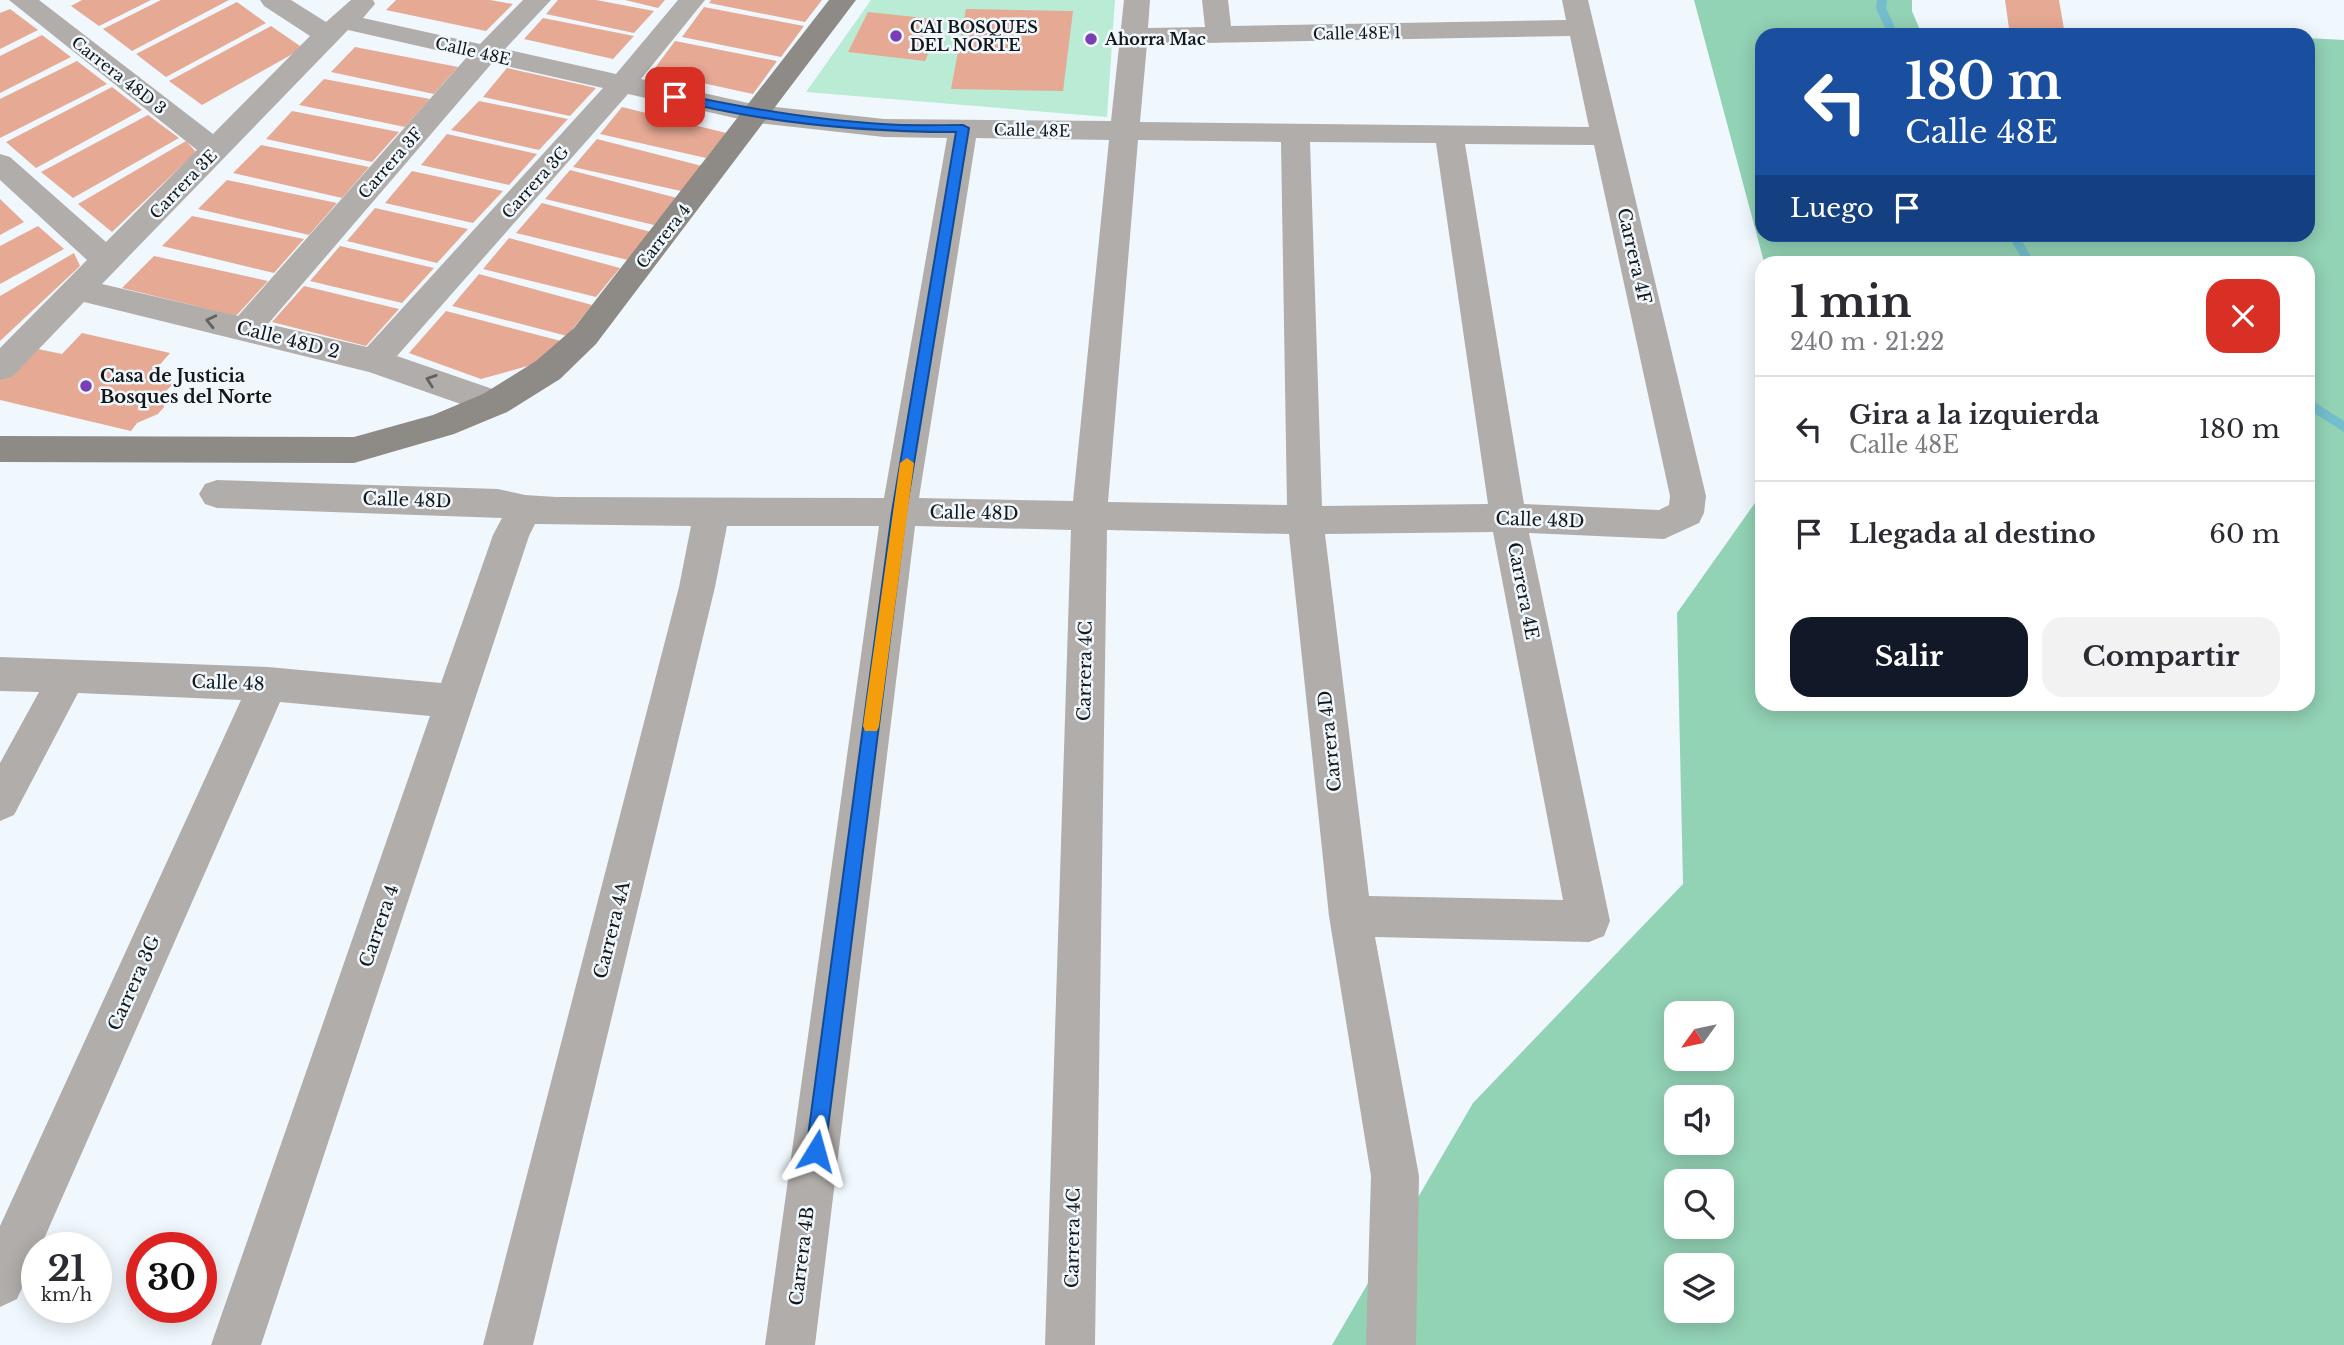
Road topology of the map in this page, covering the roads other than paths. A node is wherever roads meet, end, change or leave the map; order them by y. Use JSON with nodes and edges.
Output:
{"nodes":[{"id":1,"x":22,"y":0,"type":"edge"},
{"id":2,"x":273,"y":0,"type":"edge"},
{"id":3,"x":366,"y":0,"type":"edge"},
{"id":4,"x":538,"y":0,"type":"edge"},
{"id":5,"x":692,"y":0,"type":"edge"},
{"id":6,"x":843,"y":0,"type":"edge"},
{"id":7,"x":1215,"y":0,"type":"edge"},
{"id":8,"x":1575,"y":0,"type":"edge"},
{"id":9,"x":1135,"y":18,"type":"edge"},
{"id":10,"x":335,"y":28,"type":"junction"},
{"id":11,"x":1581,"y":28,"type":"junction"},
{"id":12,"x":1219,"y":35,"type":"junction"},
{"id":13,"x":485,"y":54,"type":"junction"},
{"id":14,"x":621,"y":85,"type":"junction"},
{"id":15,"x":757,"y":114,"type":"junction"},
{"id":16,"x":963,"y":128,"type":"junction"},
{"id":17,"x":1126,"y":131,"type":"junction"},
{"id":18,"x":1295,"y":133,"type":"junction"},
{"id":19,"x":1449,"y":136,"type":"junction"},
{"id":20,"x":1607,"y":136,"type":"junction"},
{"id":21,"x":215,"y":150,"type":"junction"},
{"id":22,"x":0,"y":164,"type":"edge"},
{"id":23,"x":108,"y":261,"type":"junction"},
{"id":24,"x":78,"y":289,"type":"junction"},
{"id":25,"x":245,"y":329,"type":"junction"},
{"id":26,"x":374,"y":361,"type":"junction"},
{"id":27,"x":0,"y":368,"type":"edge"},
{"id":28,"x":495,"y":402,"type":"junction"},
{"id":29,"x":0,"y":449,"type":"edge"},
{"id":30,"x":217,"y":494,"type":"dead end"},
{"id":31,"x":525,"y":509,"type":"junction"},
{"id":32,"x":899,"y":512,"type":"junction"},
{"id":33,"x":711,"y":513,"type":"junction"},
{"id":34,"x":1686,"y":513,"type":"joint"},
{"id":35,"x":1088,"y":515,"type":"junction"},
{"id":36,"x":1508,"y":518,"type":"junction"},
{"id":37,"x":1305,"y":520,"type":"junction"},
{"id":38,"x":0,"y":674,"type":"edge"},
{"id":39,"x":67,"y":677,"type":"junction"},
{"id":40,"x":268,"y":684,"type":"junction"},
{"id":41,"x":456,"y":701,"type":"junction"},
{"id":42,"x":0,"y":802,"type":"edge"},
{"id":43,"x":1350,"y":916,"type":"junction"},
{"id":44,"x":0,"y":1282,"type":"edge"},
{"id":45,"x":236,"y":1345,"type":"edge"},
{"id":46,"x":508,"y":1345,"type":"edge"},
{"id":47,"x":790,"y":1345,"type":"edge"},
{"id":48,"x":1070,"y":1345,"type":"edge"},
{"id":49,"x":1391,"y":1345,"type":"edge"}],
"edges":[{"from":1,"to":21,"type":"street","name":"Carrera 48D 3"},
{"from":2,"to":10,"type":"street","name":"Calle 48E"},
{"from":3,"to":10,"type":"street","name":"Carrera 3E"},
{"from":4,"to":13,"type":"street","name":"Carrera 3F"},
{"from":5,"to":14,"type":"street","name":"Carrera 3G"},
{"from":6,"to":15,"type":"main road","name":"Carrera 4"},
{"from":7,"to":12,"type":"street"},
{"from":8,"to":11,"type":"street","name":"Carrera 4F"},
{"from":9,"to":12,"type":"street","name":"Calle 48E 1"},
{"from":9,"to":17,"type":"street","name":"Carrera 4C"},
{"from":10,"to":13,"type":"street","name":"Calle 48E"},
{"from":10,"to":21,"type":"street","name":"Carrera 3E"},
{"from":11,"to":12,"type":"street","name":"Calle 48E 1"},
{"from":11,"to":20,"type":"street","name":"Carrera 4F"},
{"from":13,"to":14,"type":"street","name":"Calle 48E"},
{"from":13,"to":25,"type":"street","name":"Carrera 3F"},
{"from":14,"to":15,"type":"street","name":"Calle 48E"},
{"from":14,"to":26,"type":"street","name":"Carrera 3G"},
{"from":15,"to":16,"type":"street","name":"Calle 48E"},
{"from":15,"to":28,"type":"main road","name":"Carrera 4"},
{"from":16,"to":17,"type":"street","name":"Calle 48E"},
{"from":16,"to":32,"type":"street","name":"Carrera 4B"},
{"from":17,"to":18,"type":"street","name":"Calle 48E"},
{"from":17,"to":35,"type":"street","name":"Carrera 4C"},
{"from":18,"to":19,"type":"street","name":"Calle 48E"},
{"from":18,"to":37,"type":"street","name":"Carrera 4D"},
{"from":19,"to":20,"type":"street","name":"Calle 48E"},
{"from":19,"to":36,"type":"street","name":"Carrera 4E"},
{"from":20,"to":34,"type":"street","name":"Carrera 4F"},
{"from":21,"to":23,"type":"street","name":"Carrera 3E"},
{"from":22,"to":23,"type":"street"},
{"from":23,"to":24,"type":"street","name":"Carrera 3E"},
{"from":25,"to":24,"type":"street","name":"Calle 48D 2","one_way":true},
{"from":24,"to":27,"type":"street","name":"Carrera 3E"},
{"from":25,"to":26,"type":"street","name":"Calle 48D 2"},
{"from":28,"to":26,"type":"street","name":"Calle 48D 2","one_way":true},
{"from":28,"to":29,"type":"main road","name":"Carrera 4"},
{"from":30,"to":31,"type":"street","name":"Calle 48D"},
{"from":31,"to":33,"type":"street","name":"Calle 48D"},
{"from":31,"to":41,"type":"street","name":"Carrera 4"},
{"from":32,"to":33,"type":"street","name":"Calle 48D"},
{"from":32,"to":35,"type":"street","name":"Calle 48D"},
{"from":32,"to":47,"type":"street","name":"Carrera 4B"},
{"from":33,"to":46,"type":"street","name":"Carrera 4A"},
{"from":34,"to":36,"type":"street","name":"Calle 48D"},
{"from":35,"to":37,"type":"street","name":"Calle 48D"},
{"from":35,"to":48,"type":"street","name":"Carrera 4C"},
{"from":36,"to":37,"type":"street","name":"Calle 48D"},
{"from":36,"to":43,"type":"street","name":"Carrera 4E"},
{"from":37,"to":43,"type":"street","name":"Carrera 4D"},
{"from":38,"to":39,"type":"street","name":"Calle 48"},
{"from":39,"to":40,"type":"street","name":"Calle 48"},
{"from":39,"to":42,"type":"street"},
{"from":40,"to":41,"type":"street","name":"Calle 48"},
{"from":40,"to":44,"type":"street","name":"Carrera 3G"},
{"from":41,"to":45,"type":"street","name":"Carrera 4"},
{"from":43,"to":49,"type":"street","name":"Carrera 4D"}]}
